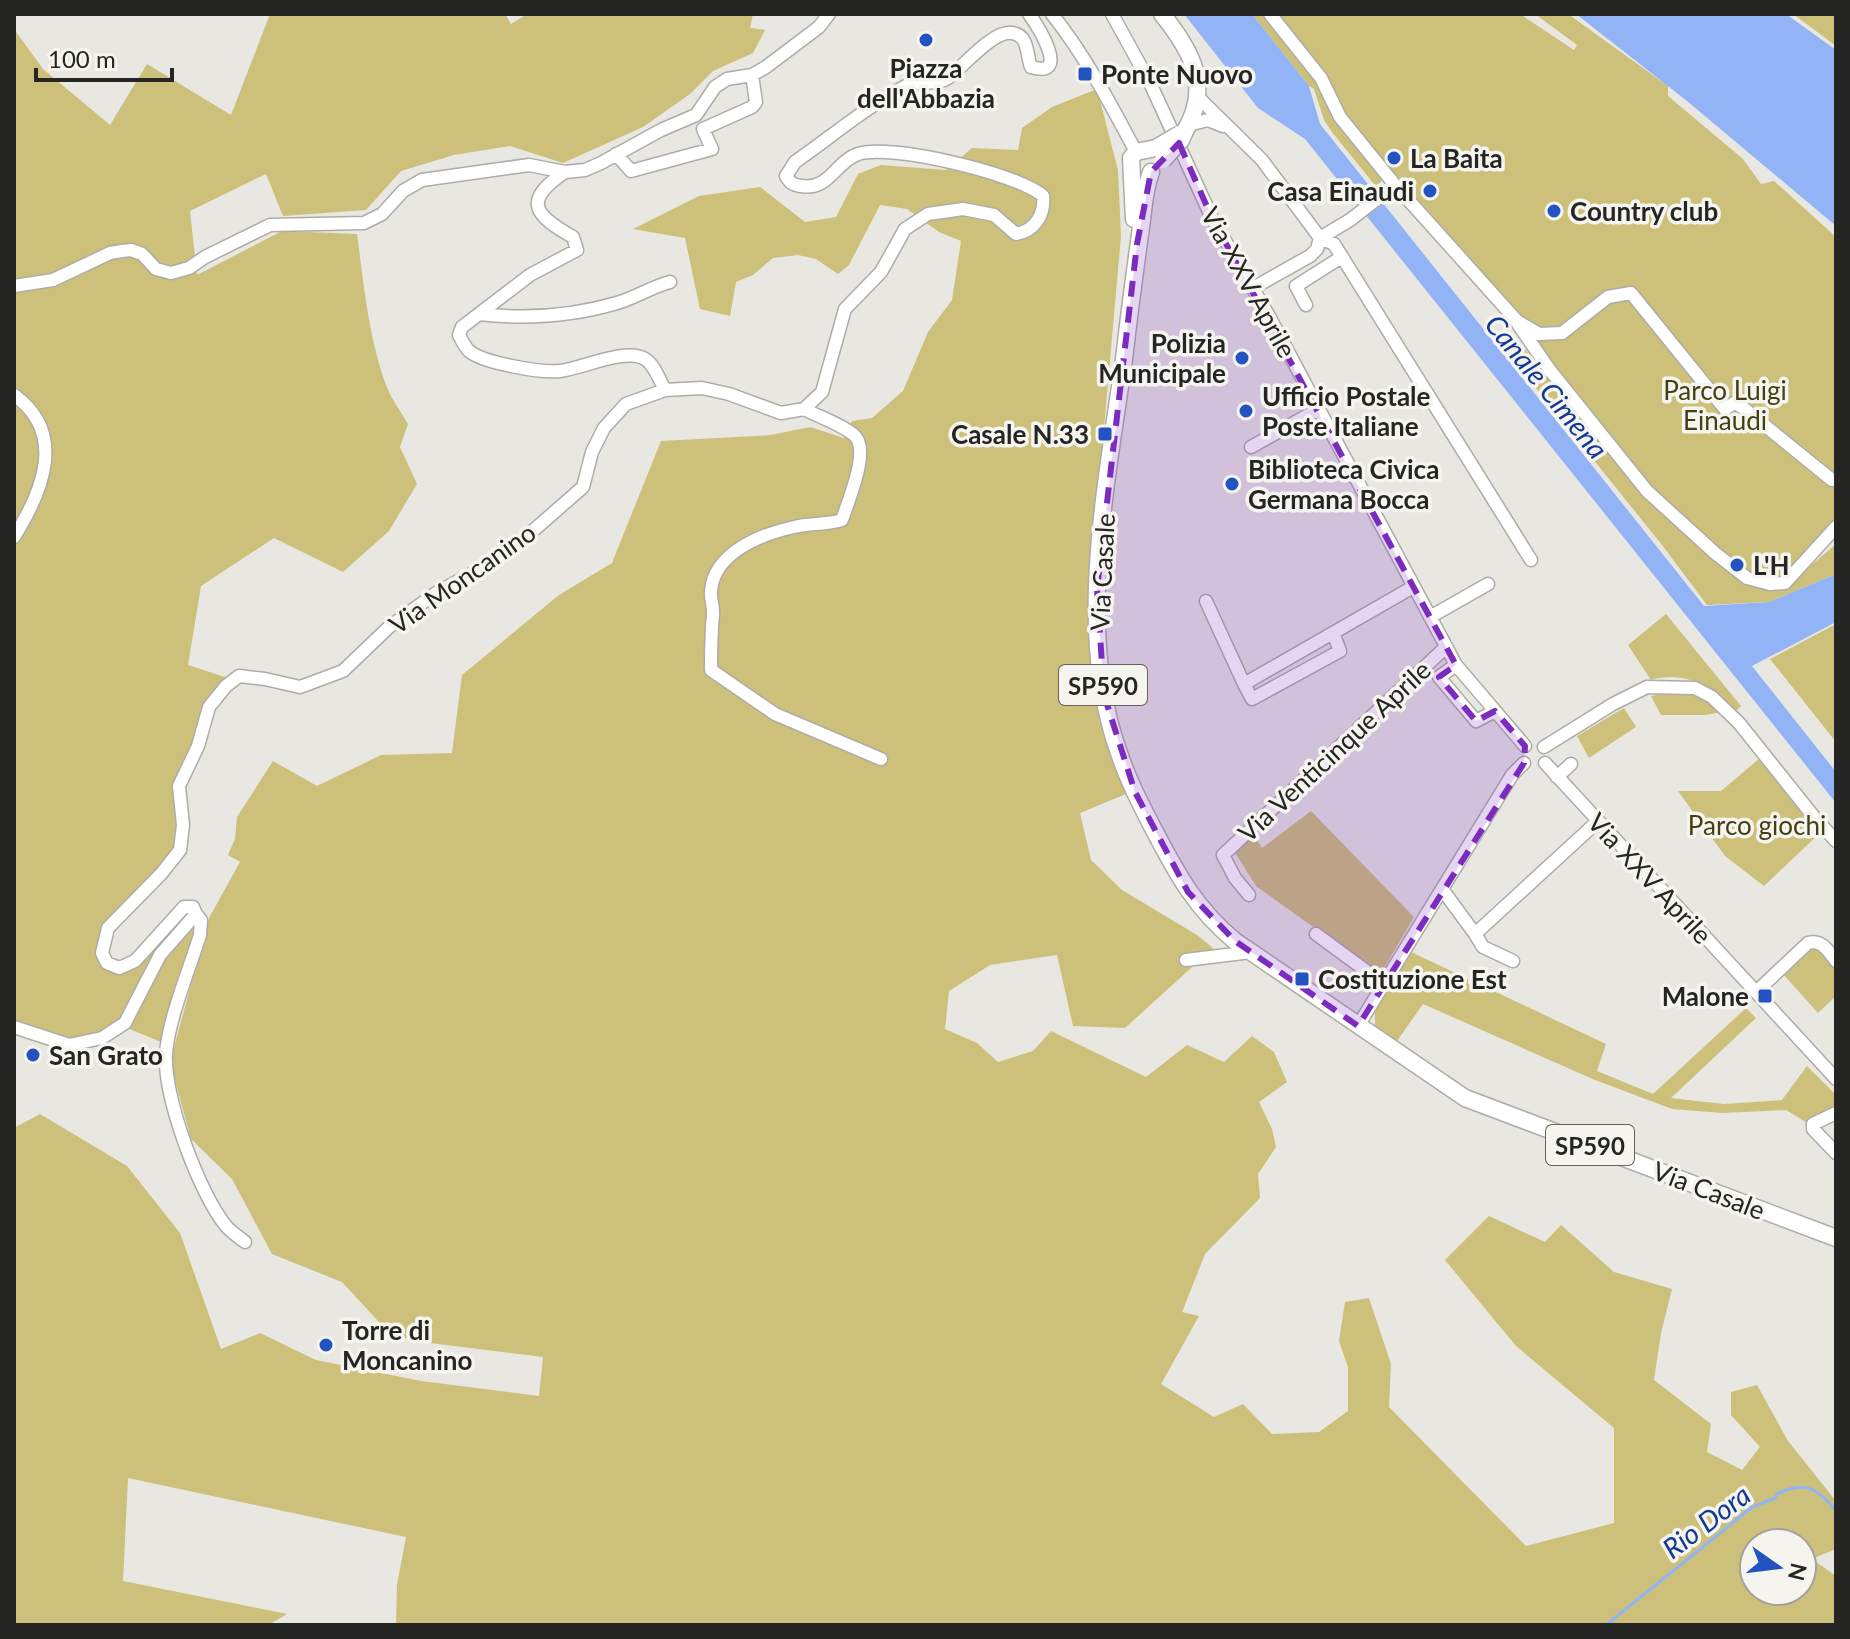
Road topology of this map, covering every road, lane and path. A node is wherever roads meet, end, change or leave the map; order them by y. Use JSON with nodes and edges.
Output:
{"nodes":[{"id":1,"x":829,"y":14,"type":"edge"},
{"id":2,"x":1029,"y":14,"type":"edge"},
{"id":3,"x":1052,"y":14,"type":"edge"},
{"id":4,"x":1112,"y":14,"type":"edge"},
{"id":5,"x":1270,"y":14,"type":"edge"},
{"id":6,"x":1164,"y":17,"type":"edge"},
{"id":7,"x":752,"y":75,"type":"junction"},
{"id":8,"x":1197,"y":96,"type":"junction"},
{"id":9,"x":1187,"y":128,"type":"junction"},
{"id":10,"x":1231,"y":130,"type":"junction"},
{"id":11,"x":616,"y":154,"type":"junction"},
{"id":12,"x":1151,"y":159,"type":"junction"},
{"id":13,"x":565,"y":172,"type":"junction"},
{"id":14,"x":1395,"y":185,"type":"junction"},
{"id":15,"x":1320,"y":238,"type":"junction"},
{"id":16,"x":1137,"y":244,"type":"junction"},
{"id":17,"x":1340,"y":258,"type":"junction"},
{"id":18,"x":670,"y":282,"type":"dead end"},
{"id":19,"x":14,"y":286,"type":"edge"},
{"id":20,"x":1253,"y":288,"type":"junction"},
{"id":21,"x":1306,"y":305,"type":"dead end"},
{"id":22,"x":479,"y":314,"type":"junction"},
{"id":23,"x":1517,"y":321,"type":"junction"},
{"id":24,"x":665,"y":390,"type":"junction"},
{"id":25,"x":14,"y":395,"type":"edge"},
{"id":26,"x":804,"y":409,"type":"junction"},
{"id":27,"x":1317,"y":410,"type":"junction"},
{"id":28,"x":1251,"y":447,"type":"dead end"},
{"id":29,"x":1832,"y":480,"type":"dead end"},
{"id":30,"x":1836,"y":527,"type":"edge"},
{"id":31,"x":14,"y":537,"type":"edge"},
{"id":32,"x":1531,"y":560,"type":"dead end"},
{"id":33,"x":1488,"y":584,"type":"dead end"},
{"id":34,"x":1413,"y":587,"type":"junction"},
{"id":35,"x":1206,"y":601,"type":"dead end"},
{"id":36,"x":1430,"y":617,"type":"junction"},
{"id":37,"x":1333,"y":633,"type":"junction"},
{"id":38,"x":1446,"y":647,"type":"junction"},
{"id":39,"x":1289,"y":658,"type":"junction"},
{"id":40,"x":1456,"y":665,"type":"junction"},
{"id":41,"x":1298,"y":675,"type":"junction"},
{"id":42,"x":1244,"y":684,"type":"junction"},
{"id":43,"x":1495,"y":711,"type":"junction"},
{"id":44,"x":1525,"y":746,"type":"junction"},
{"id":45,"x":1544,"y":747,"type":"junction"},
{"id":46,"x":881,"y":759,"type":"dead end"},
{"id":47,"x":1524,"y":763,"type":"junction"},
{"id":48,"x":1545,"y":763,"type":"junction"},
{"id":49,"x":1571,"y":764,"type":"dead end"},
{"id":50,"x":1557,"y":777,"type":"junction"},
{"id":51,"x":1597,"y":822,"type":"junction"},
{"id":52,"x":1836,"y":841,"type":"edge"},
{"id":53,"x":1442,"y":889,"type":"junction"},
{"id":54,"x":1249,"y":895,"type":"dead end"},
{"id":55,"x":196,"y":914,"type":"junction"},
{"id":56,"x":1316,"y":934,"type":"dead end"},
{"id":57,"x":1475,"y":934,"type":"junction"},
{"id":58,"x":1251,"y":952,"type":"junction"},
{"id":59,"x":1186,"y":960,"type":"dead end"},
{"id":60,"x":1513,"y":961,"type":"dead end"},
{"id":61,"x":1836,"y":961,"type":"edge"},
{"id":62,"x":1384,"y":984,"type":"junction"},
{"id":63,"x":1756,"y":992,"type":"junction"},
{"id":64,"x":1358,"y":1026,"type":"junction"},
{"id":65,"x":14,"y":1027,"type":"edge"},
{"id":66,"x":1836,"y":1079,"type":"edge"},
{"id":67,"x":1836,"y":1113,"type":"edge"},
{"id":68,"x":1836,"y":1153,"type":"edge"},
{"id":69,"x":1836,"y":1238,"type":"edge"},
{"id":70,"x":245,"y":1242,"type":"dead end"}],
"edges":[{"from":1,"to":7,"type":"street"},
{"from":2,"to":26,"type":"street"},
{"from":3,"to":12,"type":"street"},
{"from":4,"to":20,"type":"street","name":"Via XXV Aprile"},
{"from":5,"to":14,"type":"street"},
{"from":6,"to":8,"type":"main road"},
{"from":7,"to":11,"type":"street"},
{"from":7,"to":11,"type":"street"},
{"from":8,"to":9,"type":"main road"},
{"from":8,"to":10,"type":"street"},
{"from":9,"to":10,"type":"street"},
{"from":9,"to":12,"type":"main road","bridge":true},
{"from":10,"to":15,"type":"street"},
{"from":11,"to":13,"type":"street"},
{"from":12,"to":16,"type":"main road","number":"SP590"},
{"from":12,"to":16,"type":"main road","number":"SP590"},
{"from":13,"to":19,"type":"street"},
{"from":13,"to":22,"type":"street"},
{"from":14,"to":15,"type":"street"},
{"from":14,"to":23,"type":"street"},
{"from":15,"to":17,"type":"street"},
{"from":15,"to":20,"type":"street"},
{"from":16,"to":58,"type":"main road","name":"Via Casale","number":"SP590"},
{"from":17,"to":21,"type":"street"},
{"from":17,"to":32,"type":"street"},
{"from":18,"to":22,"type":"street"},
{"from":20,"to":27,"type":"street","name":"Via XXV Aprile"},
{"from":22,"to":24,"type":"street"},
{"from":23,"to":29,"type":"street"},
{"from":23,"to":30,"type":"street"},
{"from":24,"to":26,"type":"street","name":"Via Moncanino"},
{"from":24,"to":55,"type":"street","name":"Via Moncanino"},
{"from":25,"to":31,"type":"street"},
{"from":26,"to":46,"type":"street"},
{"from":27,"to":28,"type":"street"},
{"from":27,"to":34,"type":"street","name":"Via XXV Aprile"},
{"from":33,"to":36,"type":"street","name":"Via Venticinque Aprile"},
{"from":34,"to":36,"type":"street","name":"Via XXV Aprile"},
{"from":34,"to":37,"type":"street"},
{"from":35,"to":42,"type":"street"},
{"from":36,"to":38,"type":"street","name":"Via XXV Aprile"},
{"from":37,"to":39,"type":"street"},
{"from":37,"to":41,"type":"street"},
{"from":38,"to":40,"type":"street","name":"Via XXV Aprile"},
{"from":38,"to":54,"type":"street","name":"Via Venticinque Aprile"},
{"from":39,"to":41,"type":"street"},
{"from":39,"to":42,"type":"street"},
{"from":40,"to":43,"type":"street","name":"Via XXV Aprile"},
{"from":40,"to":43,"type":"street","name":"Via Venticinque Aprile"},
{"from":41,"to":42,"type":"street"},
{"from":43,"to":44,"type":"street","name":"Via XXV Aprile"},
{"from":44,"to":45,"type":"street"},
{"from":44,"to":47,"type":"street"},
{"from":45,"to":48,"type":"street"},
{"from":45,"to":52,"type":"street"},
{"from":47,"to":48,"type":"street"},
{"from":47,"to":53,"type":"street"},
{"from":48,"to":50,"type":"street","name":"Via XXV Aprile"},
{"from":49,"to":50,"type":"street"},
{"from":50,"to":51,"type":"street","name":"Via XXV Aprile"},
{"from":51,"to":57,"type":"street"},
{"from":51,"to":63,"type":"street","name":"Via XXV Aprile"},
{"from":53,"to":57,"type":"street"},
{"from":53,"to":62,"type":"street"},
{"from":55,"to":65,"type":"street"},
{"from":55,"to":70,"type":"street"},
{"from":56,"to":62,"type":"street"},
{"from":57,"to":60,"type":"street"},
{"from":58,"to":59,"type":"street"},
{"from":58,"to":64,"type":"main road","name":"Via Casale","number":"SP590"},
{"from":61,"to":63,"type":"street"},
{"from":62,"to":64,"type":"street"},
{"from":63,"to":66,"type":"street","name":"Via XXV Aprile"},
{"from":64,"to":69,"type":"main road","name":"Via Casale","number":"SP590"},
{"from":67,"to":68,"type":"street"}]}
